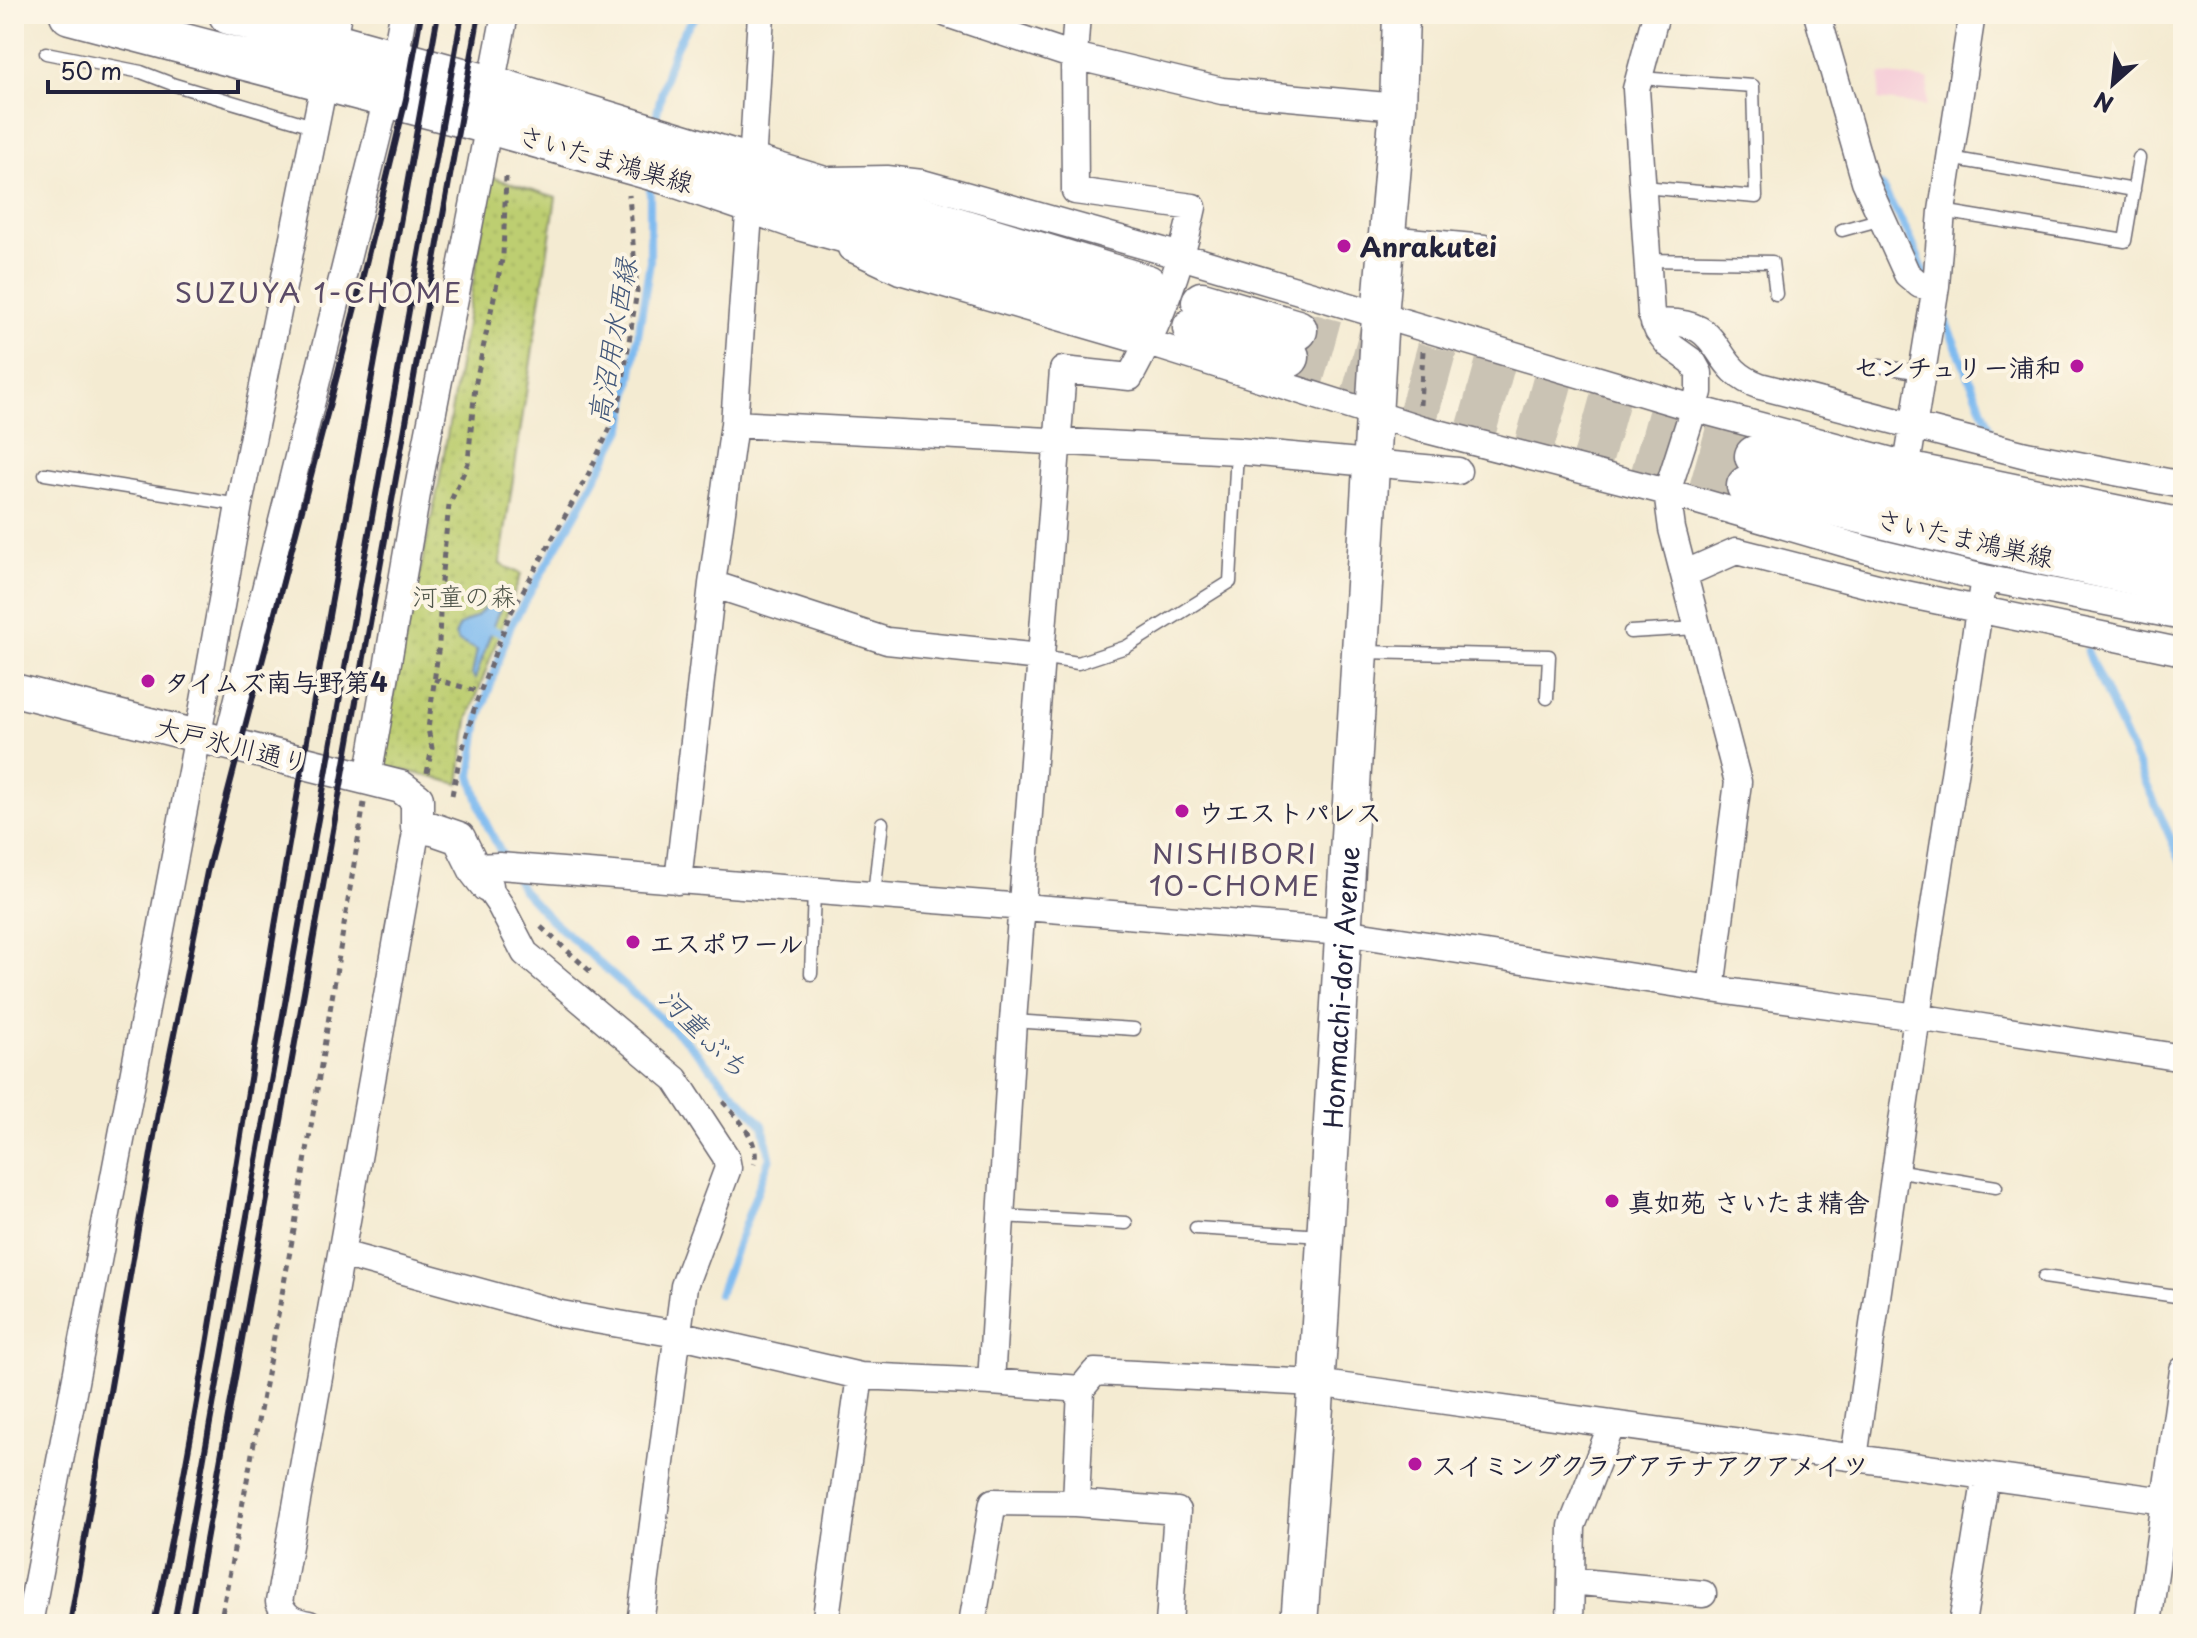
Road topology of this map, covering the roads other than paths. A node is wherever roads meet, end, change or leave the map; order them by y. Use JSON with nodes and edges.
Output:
{"nodes":[{"id":1,"x":70,"y":14,"type":"edge"},
{"id":2,"x":229,"y":14,"type":"edge"},
{"id":3,"x":403,"y":14,"type":"edge"},
{"id":4,"x":505,"y":14,"type":"edge"},
{"id":5,"x":761,"y":14,"type":"edge"},
{"id":6,"x":947,"y":14,"type":"edge"},
{"id":7,"x":1077,"y":14,"type":"edge"},
{"id":8,"x":1401,"y":14,"type":"edge"},
{"id":9,"x":1656,"y":14,"type":"edge"},
{"id":10,"x":1817,"y":14,"type":"edge"},
{"id":11,"x":1972,"y":14,"type":"edge"},
{"id":12,"x":975,"y":18,"type":"edge"},
{"id":13,"x":335,"y":28,"type":"edge"},
{"id":14,"x":46,"y":53,"type":"dead end"},
{"id":15,"x":1074,"y":56,"type":"junction"},
{"id":16,"x":395,"y":58,"type":"junction"},
{"id":17,"x":1639,"y":78,"type":"junction"},
{"id":18,"x":325,"y":81,"type":"junction"},
{"id":19,"x":387,"y":98,"type":"junction"},
{"id":20,"x":490,"y":105,"type":"junction"},
{"id":21,"x":1398,"y":107,"type":"junction"},
{"id":22,"x":316,"y":127,"type":"junction"},
{"id":23,"x":1950,"y":158,"type":"junction"},
{"id":24,"x":2139,"y":158,"type":"dead end"},
{"id":25,"x":802,"y":180,"type":"junction"},
{"id":26,"x":751,"y":183,"type":"junction"},
{"id":27,"x":1643,"y":187,"type":"junction"},
{"id":28,"x":2134,"y":190,"type":"junction"},
{"id":29,"x":1942,"y":211,"type":"junction"},
{"id":30,"x":1882,"y":219,"type":"junction"},
{"id":31,"x":1842,"y":230,"type":"dead end"},
{"id":32,"x":1388,"y":232,"type":"junction"},
{"id":33,"x":1485,"y":241,"type":"dead end"},
{"id":34,"x":1181,"y":256,"type":"junction"},
{"id":35,"x":1647,"y":260,"type":"junction"},
{"id":36,"x":1936,"y":286,"type":"junction"},
{"id":37,"x":1776,"y":294,"type":"dead end"},
{"id":38,"x":1145,"y":314,"type":"junction"},
{"id":39,"x":1197,"y":315,"type":"dead end"},
{"id":40,"x":1380,"y":316,"type":"junction"},
{"id":41,"x":1654,"y":323,"type":"junction"},
{"id":42,"x":1293,"y":343,"type":"tunnel mouth"},
{"id":43,"x":1880,"y":366,"type":"dead end"},
{"id":44,"x":1921,"y":373,"type":"junction"},
{"id":45,"x":1693,"y":408,"type":"junction"},
{"id":46,"x":1375,"y":414,"type":"junction"},
{"id":47,"x":734,"y":424,"type":"junction"},
{"id":48,"x":1913,"y":425,"type":"junction"},
{"id":49,"x":1056,"y":442,"type":"junction"},
{"id":50,"x":1237,"y":451,"type":"junction"},
{"id":51,"x":1373,"y":464,"type":"junction"},
{"id":52,"x":1907,"y":465,"type":"junction"},
{"id":53,"x":1458,"y":471,"type":"dead end"},
{"id":54,"x":45,"y":474,"type":"dead end"},
{"id":55,"x":2183,"y":485,"type":"edge"},
{"id":56,"x":1667,"y":492,"type":"junction"},
{"id":57,"x":239,"y":505,"type":"junction"},
{"id":58,"x":2183,"y":522,"type":"edge"},
{"id":59,"x":2183,"y":554,"type":"edge"},
{"id":60,"x":1684,"y":574,"type":"junction"},
{"id":61,"x":1984,"y":578,"type":"junction"},
{"id":62,"x":712,"y":584,"type":"junction"},
{"id":63,"x":2183,"y":585,"type":"edge"},
{"id":64,"x":1979,"y":609,"type":"junction"},
{"id":65,"x":2183,"y":617,"type":"edge"},
{"id":66,"x":1697,"y":628,"type":"junction"},
{"id":67,"x":1630,"y":632,"type":"dead end"},
{"id":68,"x":1358,"y":652,"type":"junction"},
{"id":69,"x":2183,"y":652,"type":"edge"},
{"id":70,"x":1040,"y":657,"type":"junction"},
{"id":71,"x":14,"y":690,"type":"edge"},
{"id":72,"x":1547,"y":698,"type":"dead end"},
{"id":73,"x":213,"y":739,"type":"junction"},
{"id":74,"x":368,"y":778,"type":"junction"},
{"id":75,"x":882,"y":823,"type":"dead end"},
{"id":76,"x":417,"y":827,"type":"junction"},
{"id":77,"x":496,"y":872,"type":"junction"},
{"id":78,"x":678,"y":881,"type":"junction"},
{"id":79,"x":814,"y":891,"type":"junction"},
{"id":80,"x":874,"y":894,"type":"junction"},
{"id":81,"x":1023,"y":906,"type":"junction"},
{"id":82,"x":1343,"y":932,"type":"junction"},
{"id":83,"x":811,"y":974,"type":"dead end"},
{"id":84,"x":1711,"y":989,"type":"junction"},
{"id":85,"x":1917,"y":1017,"type":"junction"},
{"id":86,"x":1013,"y":1021,"type":"junction"},
{"id":87,"x":1134,"y":1029,"type":"dead end"},
{"id":88,"x":2183,"y":1058,"type":"edge"},
{"id":89,"x":1895,"y":1170,"type":"junction"},
{"id":90,"x":1996,"y":1187,"type":"dead end"},
{"id":91,"x":1001,"y":1216,"type":"junction"},
{"id":92,"x":1126,"y":1223,"type":"dead end"},
{"id":93,"x":1196,"y":1228,"type":"dead end"},
{"id":94,"x":1325,"y":1236,"type":"junction"},
{"id":95,"x":342,"y":1254,"type":"junction"},
{"id":96,"x":2044,"y":1277,"type":"dead end"},
{"id":97,"x":2183,"y":1297,"type":"edge"},
{"id":98,"x":677,"y":1334,"type":"junction"},
{"id":99,"x":2183,"y":1370,"type":"edge"},
{"id":100,"x":860,"y":1376,"type":"junction"},
{"id":101,"x":991,"y":1382,"type":"junction"},
{"id":102,"x":1316,"y":1383,"type":"junction"},
{"id":103,"x":1081,"y":1389,"type":"junction"},
{"id":104,"x":1612,"y":1424,"type":"junction"},
{"id":105,"x":1854,"y":1458,"type":"junction"},
{"id":106,"x":1986,"y":1476,"type":"junction"},
{"id":107,"x":2174,"y":1500,"type":"edge"},
{"id":108,"x":1076,"y":1503,"type":"junction"},
{"id":109,"x":2183,"y":1527,"type":"edge"},
{"id":110,"x":1571,"y":1581,"type":"junction"},
{"id":111,"x":1703,"y":1594,"type":"dead end"},
{"id":112,"x":29,"y":1624,"type":"edge"},
{"id":113,"x":309,"y":1624,"type":"edge"},
{"id":114,"x":640,"y":1624,"type":"edge"},
{"id":115,"x":825,"y":1624,"type":"edge"},
{"id":116,"x":972,"y":1624,"type":"edge"},
{"id":117,"x":1169,"y":1624,"type":"edge"},
{"id":118,"x":1299,"y":1624,"type":"edge"},
{"id":119,"x":1570,"y":1624,"type":"edge"},
{"id":120,"x":1962,"y":1624,"type":"edge"},
{"id":121,"x":2148,"y":1624,"type":"edge"}],
"edges":[{"from":1,"to":18,"type":"main road","name":"さいたま鴻巣線"},
{"from":2,"to":13,"type":"main road","name":"さいたま鴻巣線"},
{"from":3,"to":16,"type":"street"},
{"from":4,"to":20,"type":"street"},
{"from":5,"to":26,"type":"street"},
{"from":6,"to":12,"type":"street"},
{"from":7,"to":15,"type":"street"},
{"from":8,"to":21,"type":"main road","name":"Honmachi-dori Avenue"},
{"from":9,"to":17,"type":"street"},
{"from":10,"to":30,"type":"street"},
{"from":11,"to":23,"type":"street"},
{"from":12,"to":15,"type":"street"},
{"from":13,"to":16,"type":"main road","name":"さいたま鴻巣線"},
{"from":13,"to":18,"type":"street"},
{"from":14,"to":22,"type":"lane"},
{"from":15,"to":21,"type":"street"},
{"from":15,"to":34,"type":"street"},
{"from":16,"to":20,"type":"main road","name":"さいたま鴻巣線"},
{"from":17,"to":27,"type":"street"},
{"from":17,"to":27,"type":"lane"},
{"from":18,"to":19,"type":"main road","name":"さいたま鴻巣線"},
{"from":18,"to":22,"type":"street"},
{"from":19,"to":20,"type":"main road","name":"さいたま鴻巣線"},
{"from":19,"to":73,"type":"street"},
{"from":20,"to":26,"type":"main road","name":"さいたま鴻巣線"},
{"from":20,"to":74,"type":"street"},
{"from":21,"to":32,"type":"main road","name":"Honmachi-dori Avenue"},
{"from":22,"to":57,"type":"street"},
{"from":23,"to":28,"type":"lane"},
{"from":23,"to":29,"type":"street"},
{"from":24,"to":28,"type":"lane"},
{"from":25,"to":26,"type":"main road","name":"さいたま鴻巣線"},
{"from":25,"to":34,"type":"street"},
{"from":25,"to":38,"type":"main road","name":"さいたま鴻巣線"},
{"from":26,"to":38,"type":"main road","name":"さいたま鴻巣線"},
{"from":26,"to":47,"type":"street"},
{"from":27,"to":35,"type":"street"},
{"from":28,"to":29,"type":"lane"},
{"from":29,"to":36,"type":"street"},
{"from":30,"to":31,"type":"lane"},
{"from":30,"to":36,"type":"street"},
{"from":32,"to":33,"type":"lane"},
{"from":32,"to":40,"type":"main road","name":"Honmachi-dori Avenue"},
{"from":34,"to":38,"type":"street"},
{"from":34,"to":40,"type":"street"},
{"from":35,"to":37,"type":"lane"},
{"from":35,"to":41,"type":"street"},
{"from":36,"to":44,"type":"street"},
{"from":38,"to":46,"type":"street"},
{"from":38,"to":49,"type":"street"},
{"from":39,"to":42,"type":"main road"},
{"from":40,"to":45,"type":"street"},
{"from":40,"to":46,"type":"main road","name":"Honmachi-dori Avenue"},
{"from":41,"to":45,"type":"street"},
{"from":41,"to":48,"type":"street"},
{"from":43,"to":44,"type":"lane"},
{"from":44,"to":48,"type":"street"},
{"from":45,"to":52,"type":"street"},
{"from":45,"to":56,"type":"street"},
{"from":46,"to":51,"type":"main road","name":"Honmachi-dori Avenue"},
{"from":46,"to":56,"type":"street"},
{"from":47,"to":49,"type":"street"},
{"from":47,"to":62,"type":"street"},
{"from":48,"to":52,"type":"street"},
{"from":48,"to":55,"type":"street"},
{"from":49,"to":50,"type":"street"},
{"from":49,"to":70,"type":"street"},
{"from":50,"to":51,"type":"street"},
{"from":50,"to":70,"type":"lane"},
{"from":51,"to":53,"type":"street"},
{"from":51,"to":68,"type":"main road","name":"Honmachi-dori Avenue"},
{"from":52,"to":58,"type":"street"},
{"from":54,"to":57,"type":"lane"},
{"from":56,"to":60,"type":"street"},
{"from":56,"to":61,"type":"street"},
{"from":57,"to":73,"type":"street"},
{"from":59,"to":63,"type":"main road","name":"さいたま鴻巣線"},
{"from":60,"to":64,"type":"street"},
{"from":60,"to":66,"type":"street"},
{"from":61,"to":64,"type":"street"},
{"from":61,"to":65,"type":"street"},
{"from":62,"to":70,"type":"street"},
{"from":62,"to":78,"type":"street"},
{"from":64,"to":69,"type":"street"},
{"from":64,"to":85,"type":"street"},
{"from":66,"to":67,"type":"lane"},
{"from":66,"to":84,"type":"street"},
{"from":68,"to":72,"type":"lane"},
{"from":68,"to":82,"type":"main road","name":"Honmachi-dori Avenue"},
{"from":70,"to":81,"type":"street"},
{"from":71,"to":73,"type":"street","name":"大戸氷川通り"},
{"from":73,"to":74,"type":"street","name":"大戸氷川通り"},
{"from":73,"to":112,"type":"street"},
{"from":74,"to":76,"type":"street","name":"大戸氷川通り"},
{"from":75,"to":80,"type":"lane"},
{"from":76,"to":77,"type":"street"},
{"from":76,"to":95,"type":"street"},
{"from":77,"to":78,"type":"street"},
{"from":77,"to":98,"type":"street"},
{"from":78,"to":79,"type":"street"},
{"from":79,"to":80,"type":"street"},
{"from":79,"to":83,"type":"lane"},
{"from":80,"to":81,"type":"street"},
{"from":81,"to":82,"type":"street"},
{"from":81,"to":86,"type":"street"},
{"from":82,"to":84,"type":"street"},
{"from":82,"to":94,"type":"main road","name":"Honmachi-dori Avenue"},
{"from":84,"to":85,"type":"street"},
{"from":85,"to":88,"type":"street"},
{"from":85,"to":89,"type":"street"},
{"from":86,"to":87,"type":"lane"},
{"from":86,"to":91,"type":"street"},
{"from":89,"to":90,"type":"lane"},
{"from":89,"to":105,"type":"street"},
{"from":91,"to":92,"type":"lane"},
{"from":91,"to":101,"type":"street"},
{"from":93,"to":94,"type":"lane"},
{"from":94,"to":102,"type":"main road","name":"Honmachi-dori Avenue"},
{"from":95,"to":98,"type":"street"},
{"from":95,"to":113,"type":"street"},
{"from":96,"to":97,"type":"lane"},
{"from":98,"to":100,"type":"street"},
{"from":98,"to":114,"type":"street"},
{"from":99,"to":107,"type":"street"},
{"from":100,"to":101,"type":"street"},
{"from":100,"to":115,"type":"street"},
{"from":101,"to":103,"type":"street"},
{"from":102,"to":103,"type":"street"},
{"from":102,"to":104,"type":"street"},
{"from":102,"to":118,"type":"main road","name":"Honmachi-dori Avenue"},
{"from":103,"to":108,"type":"street"},
{"from":104,"to":105,"type":"street"},
{"from":104,"to":110,"type":"street"},
{"from":105,"to":106,"type":"street"},
{"from":106,"to":107,"type":"street"},
{"from":106,"to":120,"type":"street"},
{"from":107,"to":109,"type":"street"},
{"from":107,"to":121,"type":"street"},
{"from":108,"to":116,"type":"street"},
{"from":108,"to":117,"type":"street"},
{"from":110,"to":111,"type":"street"},
{"from":110,"to":119,"type":"street"}]}
